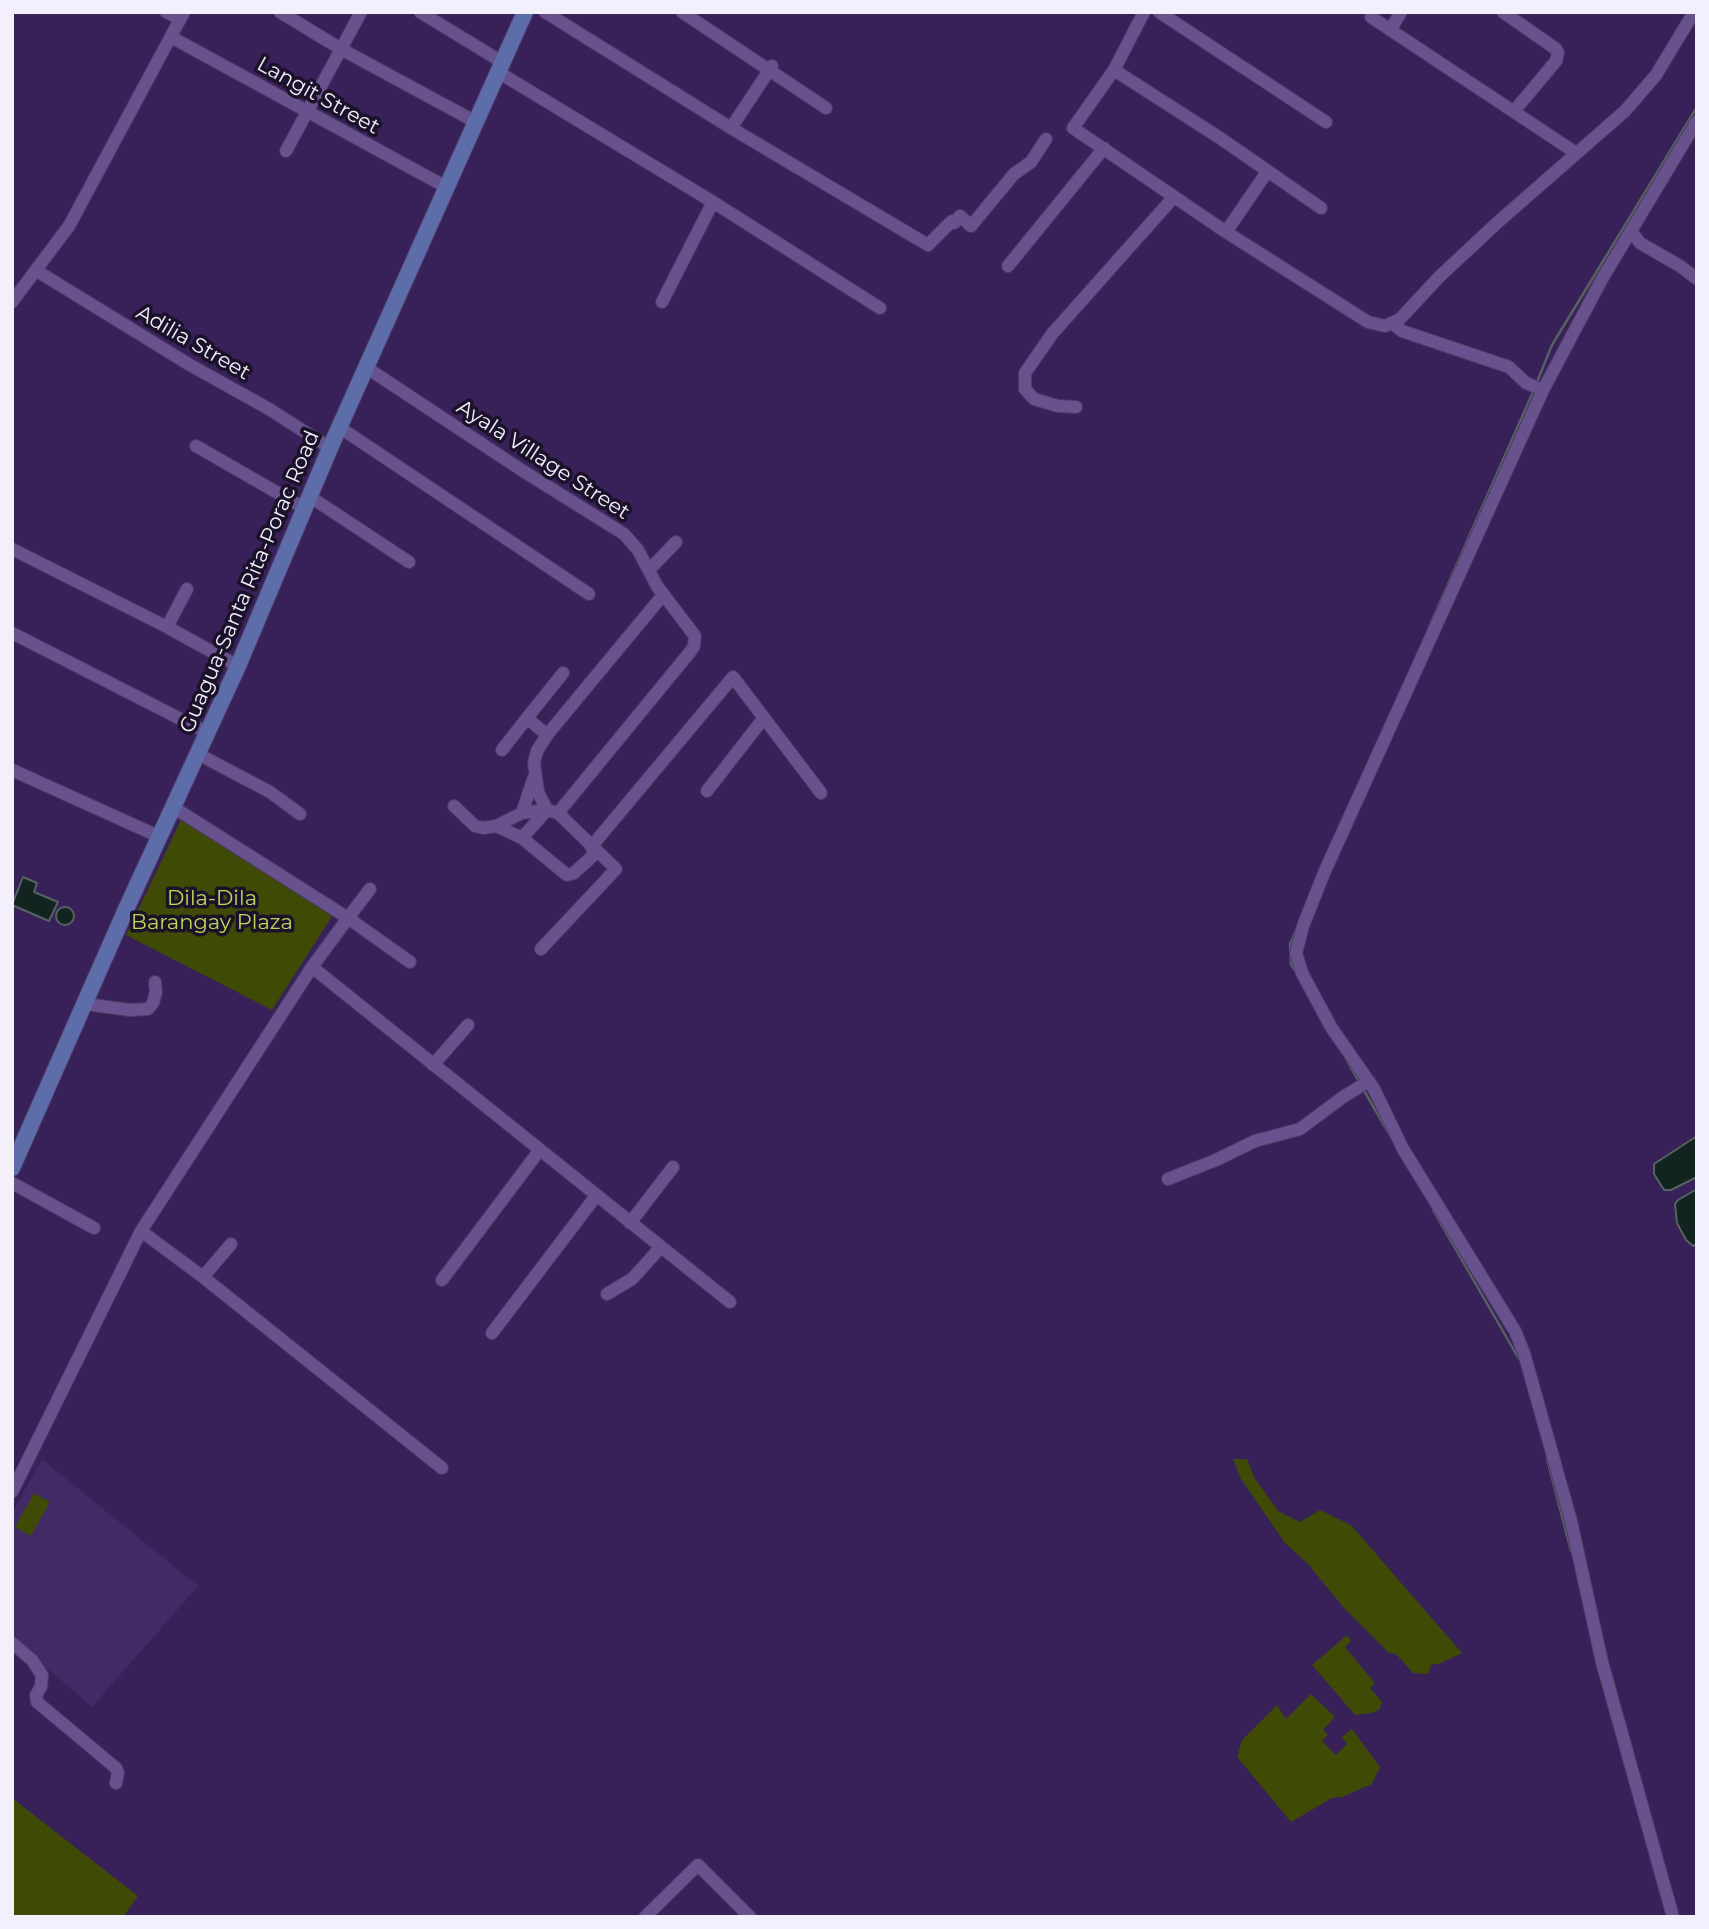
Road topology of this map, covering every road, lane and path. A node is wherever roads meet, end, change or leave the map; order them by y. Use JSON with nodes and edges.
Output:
{"nodes":[{"id":1,"x":166,"y":12,"type":"edge"},
{"id":2,"x":280,"y":12,"type":"edge"},
{"id":3,"x":361,"y":12,"type":"edge"},
{"id":4,"x":420,"y":12,"type":"edge"},
{"id":5,"x":525,"y":12,"type":"edge"},
{"id":6,"x":545,"y":12,"type":"edge"},
{"id":7,"x":682,"y":12,"type":"edge"},
{"id":8,"x":1144,"y":12,"type":"edge"},
{"id":9,"x":1159,"y":12,"type":"edge"},
{"id":10,"x":1401,"y":12,"type":"edge"},
{"id":11,"x":1503,"y":12,"type":"edge"},
{"id":12,"x":1694,"y":12,"type":"edge"},
{"id":13,"x":182,"y":16,"type":"edge"},
{"id":14,"x":1370,"y":17,"type":"dead end"},
{"id":15,"x":1390,"y":30,"type":"junction"},
{"id":16,"x":171,"y":37,"type":"junction"},
{"id":17,"x":341,"y":49,"type":"junction"},
{"id":18,"x":500,"y":67,"type":"junction"},
{"id":19,"x":771,"y":68,"type":"junction"},
{"id":20,"x":1114,"y":70,"type":"junction"},
{"id":21,"x":826,"y":108,"type":"dead end"},
{"id":22,"x":1515,"y":110,"type":"junction"},
{"id":23,"x":307,"y":111,"type":"junction"},
{"id":24,"x":474,"y":121,"type":"junction"},
{"id":25,"x":1697,"y":121,"type":"edge"},
{"id":26,"x":1326,"y":122,"type":"dead end"},
{"id":27,"x":731,"y":128,"type":"junction"},
{"id":28,"x":1046,"y":139,"type":"dead end"},
{"id":29,"x":1104,"y":148,"type":"junction"},
{"id":30,"x":286,"y":151,"type":"dead end"},
{"id":31,"x":1576,"y":153,"type":"junction"},
{"id":32,"x":1267,"y":172,"type":"junction"},
{"id":33,"x":446,"y":187,"type":"junction"},
{"id":34,"x":1173,"y":198,"type":"junction"},
{"id":35,"x":713,"y":202,"type":"junction"},
{"id":36,"x":1321,"y":208,"type":"dead end"},
{"id":37,"x":1631,"y":231,"type":"junction"},
{"id":38,"x":1226,"y":232,"type":"junction"},
{"id":39,"x":1008,"y":266,"type":"dead end"},
{"id":40,"x":37,"y":271,"type":"junction"},
{"id":41,"x":1697,"y":279,"type":"edge"},
{"id":42,"x":12,"y":302,"type":"edge"},
{"id":43,"x":662,"y":302,"type":"dead end"},
{"id":44,"x":880,"y":308,"type":"dead end"},
{"id":45,"x":1393,"y":324,"type":"junction"},
{"id":46,"x":367,"y":368,"type":"junction"},
{"id":47,"x":1542,"y":390,"type":"junction"},
{"id":48,"x":1076,"y":407,"type":"dead end"},
{"id":49,"x":340,"y":427,"type":"junction"},
{"id":50,"x":196,"y":446,"type":"dead end"},
{"id":51,"x":330,"y":448,"type":"junction"},
{"id":52,"x":307,"y":502,"type":"junction"},
{"id":53,"x":676,"y":542,"type":"dead end"},
{"id":54,"x":12,"y":548,"type":"edge"},
{"id":55,"x":409,"y":562,"type":"dead end"},
{"id":56,"x":650,"y":569,"type":"junction"},
{"id":57,"x":187,"y":589,"type":"dead end"},
{"id":58,"x":589,"y":594,"type":"dead end"},
{"id":59,"x":663,"y":595,"type":"junction"},
{"id":60,"x":167,"y":627,"type":"junction"},
{"id":61,"x":12,"y":632,"type":"edge"},
{"id":62,"x":238,"y":666,"type":"junction"},
{"id":63,"x":564,"y":673,"type":"dead end"},
{"id":64,"x":527,"y":718,"type":"junction"},
{"id":65,"x":762,"y":719,"type":"junction"},
{"id":66,"x":208,"y":733,"type":"junction"},
{"id":67,"x":547,"y":735,"type":"junction"},
{"id":68,"x":502,"y":750,"type":"dead end"},
{"id":69,"x":198,"y":754,"type":"junction"},
{"id":70,"x":12,"y":770,"type":"edge"},
{"id":71,"x":535,"y":774,"type":"junction"},
{"id":72,"x":706,"y":791,"type":"dead end"},
{"id":73,"x":821,"y":793,"type":"dead end"},
{"id":74,"x":454,"y":806,"type":"dead end"},
{"id":75,"x":173,"y":807,"type":"junction"},
{"id":76,"x":553,"y":812,"type":"junction"},
{"id":77,"x":522,"y":813,"type":"junction"},
{"id":78,"x":300,"y":814,"type":"dead end"},
{"id":79,"x":496,"y":825,"type":"junction"},
{"id":80,"x":158,"y":836,"type":"junction"},
{"id":81,"x":522,"y":838,"type":"junction"},
{"id":82,"x":594,"y":849,"type":"junction"},
{"id":83,"x":370,"y":889,"type":"dead end"},
{"id":84,"x":348,"y":918,"type":"junction"},
{"id":85,"x":541,"y":949,"type":"dead end"},
{"id":86,"x":410,"y":962,"type":"dead end"},
{"id":87,"x":312,"y":967,"type":"junction"},
{"id":88,"x":155,"y":982,"type":"dead end"},
{"id":89,"x":85,"y":1004,"type":"junction"},
{"id":90,"x":468,"y":1026,"type":"dead end"},
{"id":91,"x":433,"y":1065,"type":"junction"},
{"id":92,"x":1364,"y":1084,"type":"junction"},
{"id":93,"x":539,"y":1151,"type":"junction"},
{"id":94,"x":673,"y":1167,"type":"dead end"},
{"id":95,"x":12,"y":1168,"type":"edge"},
{"id":96,"x":1168,"y":1179,"type":"dead end"},
{"id":97,"x":12,"y":1183,"type":"edge"},
{"id":98,"x":596,"y":1196,"type":"junction"},
{"id":99,"x":630,"y":1223,"type":"junction"},
{"id":100,"x":94,"y":1228,"type":"dead end"},
{"id":101,"x":141,"y":1231,"type":"junction"},
{"id":102,"x":231,"y":1244,"type":"dead end"},
{"id":103,"x":660,"y":1248,"type":"junction"},
{"id":104,"x":204,"y":1276,"type":"junction"},
{"id":105,"x":442,"y":1280,"type":"dead end"},
{"id":106,"x":607,"y":1294,"type":"dead end"},
{"id":107,"x":730,"y":1302,"type":"dead end"},
{"id":108,"x":492,"y":1333,"type":"dead end"},
{"id":109,"x":442,"y":1468,"type":"dead end"},
{"id":110,"x":12,"y":1492,"type":"edge"},
{"id":111,"x":12,"y":1643,"type":"edge"},
{"id":112,"x":116,"y":1783,"type":"dead end"},
{"id":113,"x":645,"y":1917,"type":"edge"},
{"id":114,"x":750,"y":1917,"type":"edge"},
{"id":115,"x":1673,"y":1917,"type":"edge"}],
"edges":[{"from":1,"to":13,"type":"street"},
{"from":2,"to":17,"type":"street"},
{"from":3,"to":17,"type":"street"},
{"from":4,"to":18,"type":"street"},
{"from":5,"to":18,"type":"main road","name":"Guagua-Santa Rita-Porac Road"},
{"from":6,"to":27,"type":"street"},
{"from":7,"to":19,"type":"street"},
{"from":8,"to":20,"type":"street"},
{"from":9,"to":26,"type":"street"},
{"from":10,"to":15,"type":"street"},
{"from":11,"to":22,"type":"street"},
{"from":12,"to":31,"type":"street"},
{"from":13,"to":16,"type":"street"},
{"from":14,"to":15,"type":"street"},
{"from":15,"to":22,"type":"street"},
{"from":16,"to":23,"type":"street","name":"Langit Street"},
{"from":16,"to":40,"type":"street"},
{"from":17,"to":23,"type":"street"},
{"from":17,"to":24,"type":"street"},
{"from":18,"to":24,"type":"main road","name":"Guagua-Santa Rita-Porac Road"},
{"from":18,"to":35,"type":"street"},
{"from":19,"to":21,"type":"street"},
{"from":19,"to":27,"type":"street"},
{"from":20,"to":29,"type":"street"},
{"from":20,"to":32,"type":"street"},
{"from":22,"to":31,"type":"street"},
{"from":23,"to":30,"type":"street"},
{"from":23,"to":33,"type":"street","name":"Langit Street"},
{"from":24,"to":33,"type":"main road","name":"Guagua-Santa Rita-Porac Road"},
{"from":25,"to":37,"type":"street"},
{"from":27,"to":28,"type":"street"},
{"from":29,"to":34,"type":"street"},
{"from":29,"to":39,"type":"street"},
{"from":31,"to":45,"type":"street"},
{"from":32,"to":36,"type":"street"},
{"from":32,"to":38,"type":"street"},
{"from":33,"to":46,"type":"main road","name":"Guagua-Santa Rita-Porac Road"},
{"from":34,"to":38,"type":"street"},
{"from":34,"to":48,"type":"street"},
{"from":35,"to":43,"type":"street"},
{"from":35,"to":44,"type":"street"},
{"from":37,"to":41,"type":"street"},
{"from":37,"to":47,"type":"street"},
{"from":38,"to":45,"type":"street"},
{"from":40,"to":42,"type":"street"},
{"from":40,"to":51,"type":"street","name":"Adilia Street"},
{"from":45,"to":47,"type":"street"},
{"from":46,"to":49,"type":"main road","name":"Guagua-Santa Rita-Porac Road"},
{"from":46,"to":56,"type":"street","name":"Ayala Village Street"},
{"from":47,"to":92,"type":"street"},
{"from":49,"to":51,"type":"main road","name":"Guagua-Santa Rita-Porac Road"},
{"from":49,"to":58,"type":"street"},
{"from":50,"to":52,"type":"street"},
{"from":51,"to":52,"type":"main road","name":"Guagua-Santa Rita-Porac Road"},
{"from":52,"to":55,"type":"street"},
{"from":52,"to":62,"type":"main road","name":"Guagua-Santa Rita-Porac Road"},
{"from":53,"to":56,"type":"street"},
{"from":54,"to":60,"type":"street"},
{"from":56,"to":59,"type":"street","name":"Ayala Village Street"},
{"from":57,"to":60,"type":"street"},
{"from":59,"to":67,"type":"street"},
{"from":59,"to":76,"type":"street","name":"Ayala Village Street"},
{"from":60,"to":62,"type":"street"},
{"from":61,"to":66,"type":"street"},
{"from":62,"to":66,"type":"main road","name":"Guagua-Santa Rita-Porac Road"},
{"from":63,"to":64,"type":"street"},
{"from":64,"to":67,"type":"street"},
{"from":64,"to":68,"type":"street"},
{"from":65,"to":72,"type":"street"},
{"from":65,"to":73,"type":"street"},
{"from":65,"to":82,"type":"street"},
{"from":66,"to":69,"type":"main road","name":"Guagua-Santa Rita-Porac Road"},
{"from":67,"to":71,"type":"street"},
{"from":69,"to":75,"type":"main road","name":"Guagua-Santa Rita-Porac Road"},
{"from":69,"to":78,"type":"street"},
{"from":70,"to":80,"type":"street"},
{"from":71,"to":76,"type":"street"},
{"from":71,"to":77,"type":"street"},
{"from":74,"to":79,"type":"street"},
{"from":75,"to":80,"type":"main road","name":"Guagua-Santa Rita-Porac Road"},
{"from":75,"to":84,"type":"street"},
{"from":76,"to":77,"type":"street"},
{"from":76,"to":81,"type":"street","name":"Ayala Village Street"},
{"from":76,"to":82,"type":"street"},
{"from":77,"to":79,"type":"street"},
{"from":79,"to":81,"type":"street"},
{"from":80,"to":89,"type":"main road","name":"Guagua-Santa Rita-Porac Road"},
{"from":81,"to":82,"type":"street"},
{"from":82,"to":85,"type":"street"},
{"from":83,"to":84,"type":"street"},
{"from":84,"to":86,"type":"street"},
{"from":84,"to":87,"type":"street"},
{"from":87,"to":91,"type":"street"},
{"from":87,"to":101,"type":"street"},
{"from":88,"to":89,"type":"street"},
{"from":89,"to":95,"type":"main road","name":"Guagua-Santa Rita-Porac Road"},
{"from":90,"to":91,"type":"street"},
{"from":91,"to":93,"type":"street"},
{"from":92,"to":96,"type":"street"},
{"from":92,"to":115,"type":"street"},
{"from":93,"to":98,"type":"street"},
{"from":93,"to":105,"type":"street"},
{"from":94,"to":99,"type":"street"},
{"from":97,"to":100,"type":"street"},
{"from":98,"to":99,"type":"street"},
{"from":98,"to":108,"type":"street"},
{"from":99,"to":103,"type":"street"},
{"from":101,"to":104,"type":"street"},
{"from":101,"to":110,"type":"street"},
{"from":102,"to":104,"type":"street"},
{"from":103,"to":106,"type":"street"},
{"from":103,"to":107,"type":"street"},
{"from":104,"to":109,"type":"street"},
{"from":111,"to":112,"type":"street"},
{"from":113,"to":114,"type":"street"}]}
